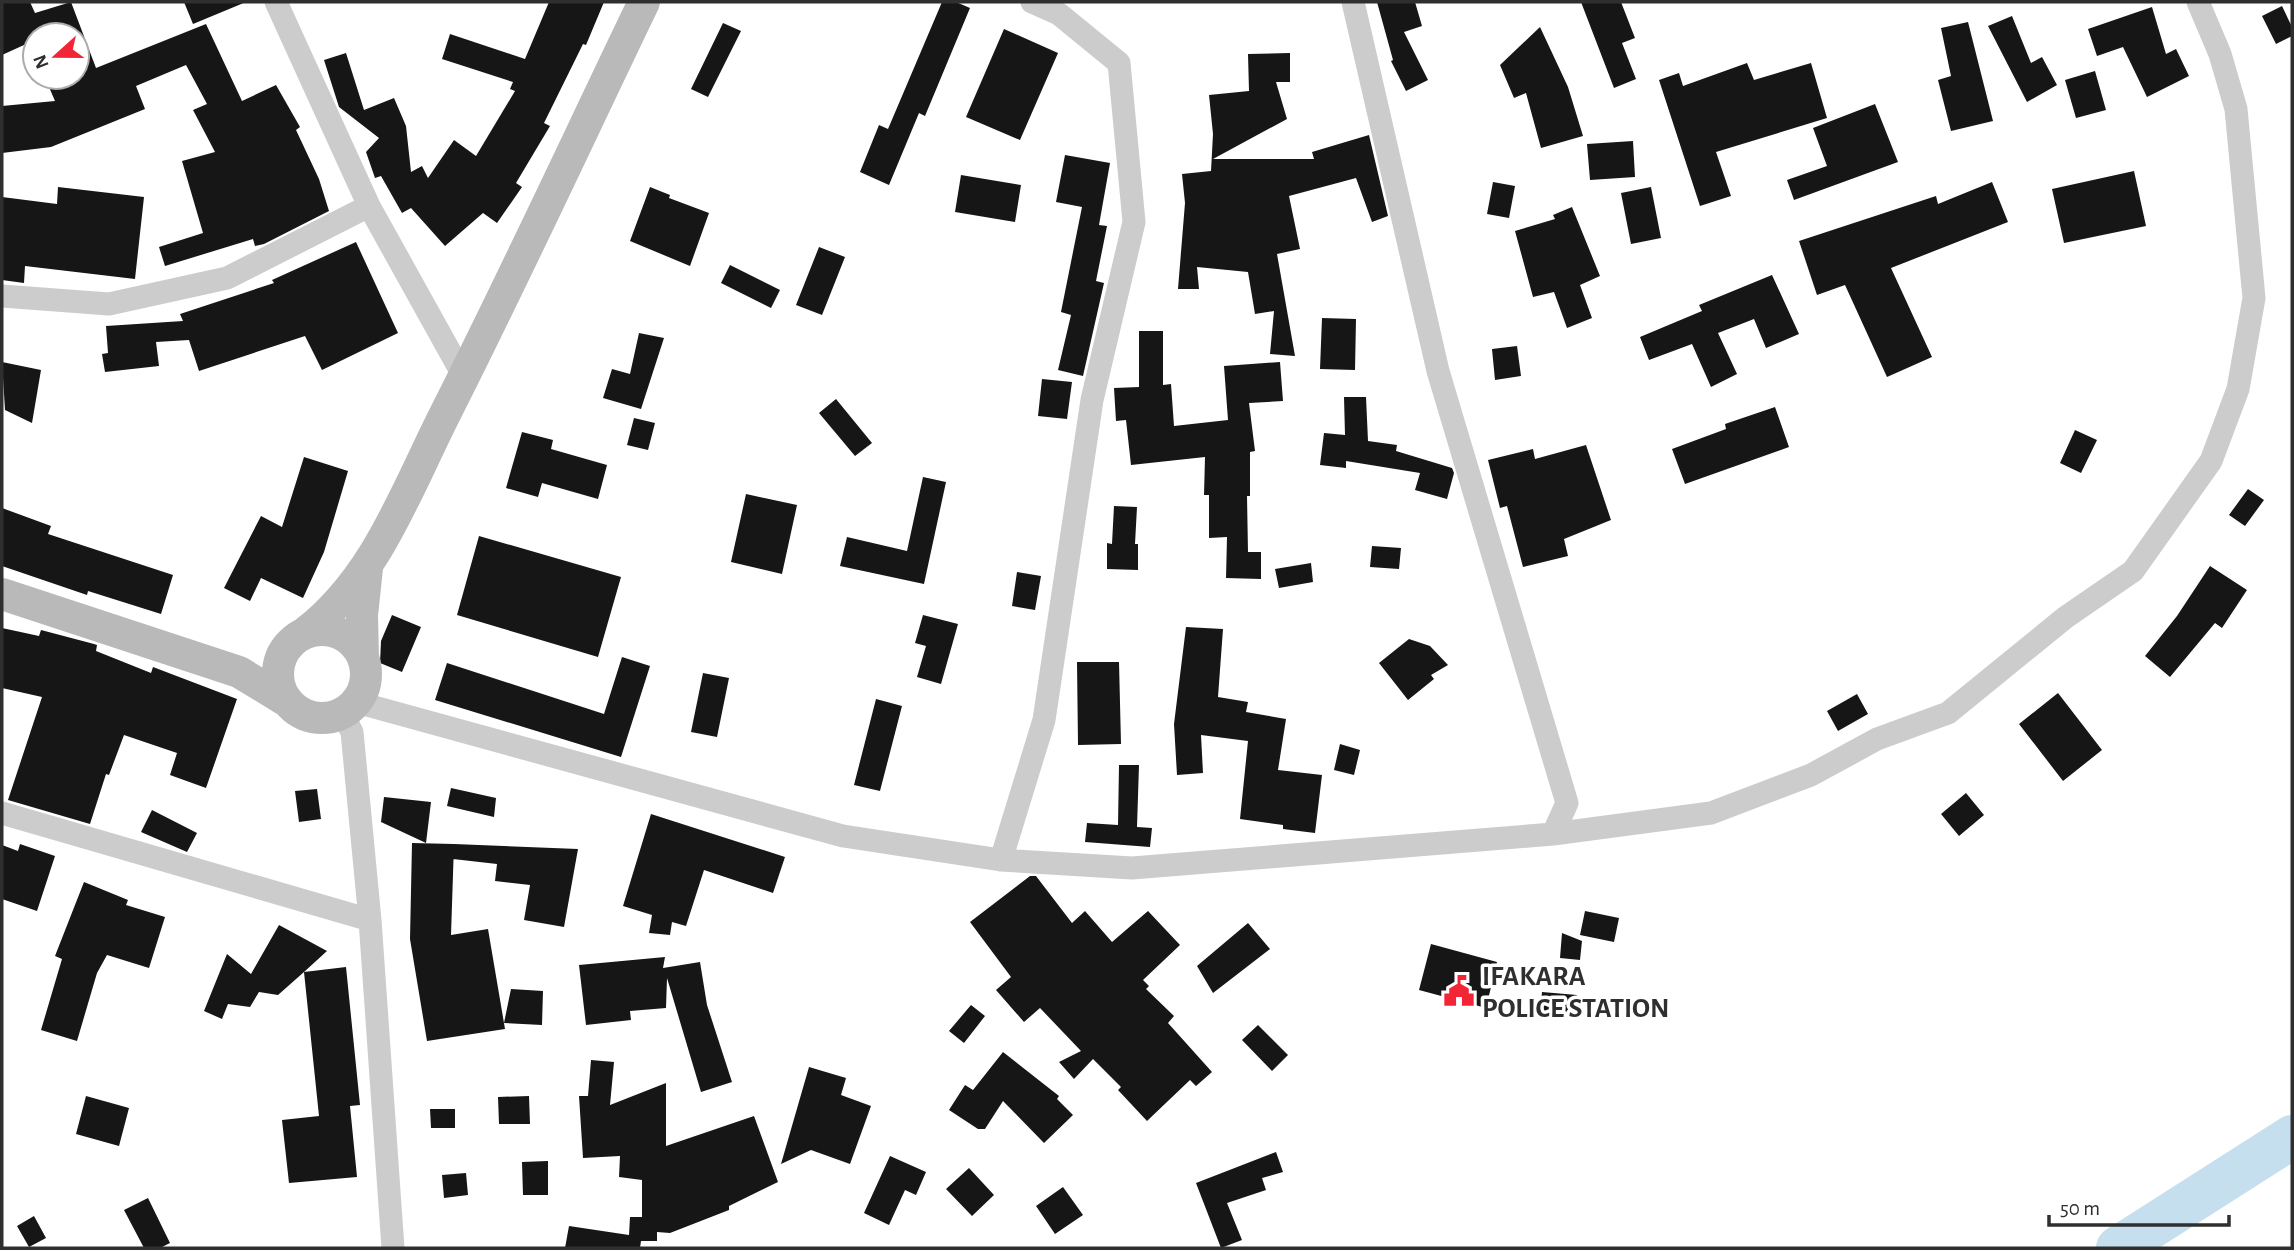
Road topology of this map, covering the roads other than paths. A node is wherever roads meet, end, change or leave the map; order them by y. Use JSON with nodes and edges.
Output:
{"nodes":[{"id":1,"x":276,"y":2,"type":"edge"},
{"id":2,"x":644,"y":2,"type":"edge"},
{"id":3,"x":1032,"y":2,"type":"edge"},
{"id":4,"x":1353,"y":2,"type":"edge"},
{"id":5,"x":2198,"y":2,"type":"edge"},
{"id":6,"x":369,"y":206,"type":"junction"},
{"id":7,"x":2,"y":296,"type":"edge"},
{"id":8,"x":464,"y":377,"type":"junction"},
{"id":9,"x":368,"y":568,"type":"junction"},
{"id":10,"x":2,"y":594,"type":"edge"},
{"id":11,"x":298,"y":637,"type":"junction"},
{"id":12,"x":363,"y":658,"type":"junction"},
{"id":13,"x":213,"y":666,"type":"junction"},
{"id":14,"x":285,"y":700,"type":"junction"},
{"id":15,"x":349,"y":708,"type":"junction"},
{"id":16,"x":2,"y":813,"type":"edge"},
{"id":17,"x":1553,"y":834,"type":"junction"},
{"id":18,"x":1001,"y":860,"type":"junction"},
{"id":19,"x":370,"y":920,"type":"junction"},
{"id":20,"x":393,"y":1248,"type":"edge"}],
"edges":[{"from":1,"to":6,"type":"street"},
{"from":2,"to":8,"type":"main road"},
{"from":3,"to":18,"type":"street"},
{"from":4,"to":17,"type":"street"},
{"from":5,"to":17,"type":"street"},
{"from":6,"to":7,"type":"street"},
{"from":6,"to":8,"type":"street"},
{"from":8,"to":9,"type":"main road"},
{"from":9,"to":11,"type":"main road"},
{"from":9,"to":12,"type":"main road"},
{"from":10,"to":13,"type":"main road"},
{"from":11,"to":12,"type":"main road"},
{"from":11,"to":13,"type":"main road"},
{"from":11,"to":14,"type":"main road"},
{"from":12,"to":15,"type":"main road"},
{"from":13,"to":14,"type":"main road"},
{"from":14,"to":15,"type":"main road"},
{"from":15,"to":18,"type":"street"},
{"from":15,"to":19,"type":"street"},
{"from":16,"to":19,"type":"street"},
{"from":17,"to":18,"type":"street"},
{"from":19,"to":20,"type":"street"}]}
